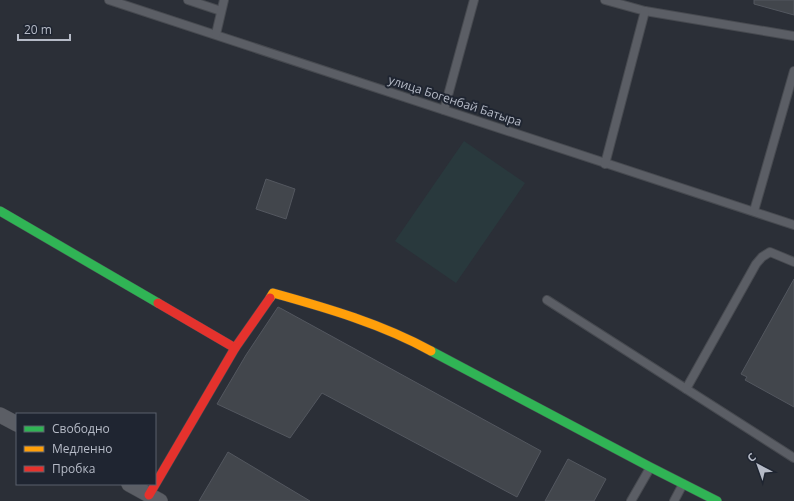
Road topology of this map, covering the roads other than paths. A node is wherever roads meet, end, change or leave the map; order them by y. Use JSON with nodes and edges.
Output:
{"nodes":[{"id":1,"x":109,"y":0,"type":"edge"},
{"id":2,"x":188,"y":0,"type":"edge"},
{"id":3,"x":224,"y":0,"type":"edge"},
{"id":4,"x":474,"y":0,"type":"edge"},
{"id":5,"x":605,"y":0,"type":"edge"},
{"id":6,"x":221,"y":11,"type":"junction"},
{"id":7,"x":645,"y":11,"type":"junction"},
{"id":8,"x":216,"y":34,"type":"junction"},
{"id":9,"x":794,"y":36,"type":"edge"},
{"id":10,"x":794,"y":71,"type":"edge"},
{"id":11,"x":444,"y":110,"type":"junction"},
{"id":12,"x":606,"y":164,"type":"junction"},
{"id":13,"x":0,"y":211,"type":"edge"},
{"id":14,"x":754,"y":211,"type":"junction"},
{"id":15,"x":794,"y":225,"type":"edge"},
{"id":16,"x":794,"y":262,"type":"edge"},
{"id":17,"x":547,"y":300,"type":"dead end"},
{"id":18,"x":235,"y":348,"type":"junction"},
{"id":19,"x":686,"y":389,"type":"junction"},
{"id":20,"x":0,"y":415,"type":"edge"},
{"id":21,"x":16,"y":423,"type":"edge"},
{"id":22,"x":794,"y":458,"type":"edge"},
{"id":23,"x":650,"y":467,"type":"junction"},
{"id":24,"x":683,"y":484,"type":"junction"},
{"id":25,"x":131,"y":485,"type":"edge"},
{"id":26,"x":155,"y":498,"type":"edge"},
{"id":27,"x":630,"y":501,"type":"edge"},
{"id":28,"x":674,"y":501,"type":"edge"},
{"id":29,"x":717,"y":501,"type":"edge"}],
"edges":[{"from":1,"to":8,"type":"lane","name":"улица Богенбай Батыра"},
{"from":2,"to":6,"type":"lane"},
{"from":3,"to":6,"type":"lane"},
{"from":4,"to":11,"type":"lane"},
{"from":5,"to":7,"type":"lane"},
{"from":6,"to":8,"type":"lane"},
{"from":7,"to":9,"type":"lane"},
{"from":7,"to":12,"type":"lane"},
{"from":8,"to":11,"type":"lane","name":"улица Богенбай Батыра"},
{"from":10,"to":14,"type":"lane"},
{"from":11,"to":12,"type":"lane","name":"улица Богенбай Батыра"},
{"from":12,"to":14,"type":"lane","name":"улица Богенбай Батыра"},
{"from":13,"to":18,"type":"street"},
{"from":14,"to":15,"type":"lane","name":"улица Богенбай Батыра"},
{"from":16,"to":19,"type":"lane"},
{"from":17,"to":19,"type":"lane"},
{"from":18,"to":23,"type":"street"},
{"from":18,"to":26,"type":"street"},
{"from":19,"to":22,"type":"lane"},
{"from":20,"to":21,"type":"street"},
{"from":23,"to":24,"type":"street"},
{"from":23,"to":27,"type":"lane"},
{"from":24,"to":28,"type":"lane"},
{"from":24,"to":29,"type":"street"},
{"from":25,"to":26,"type":"street"}]}
